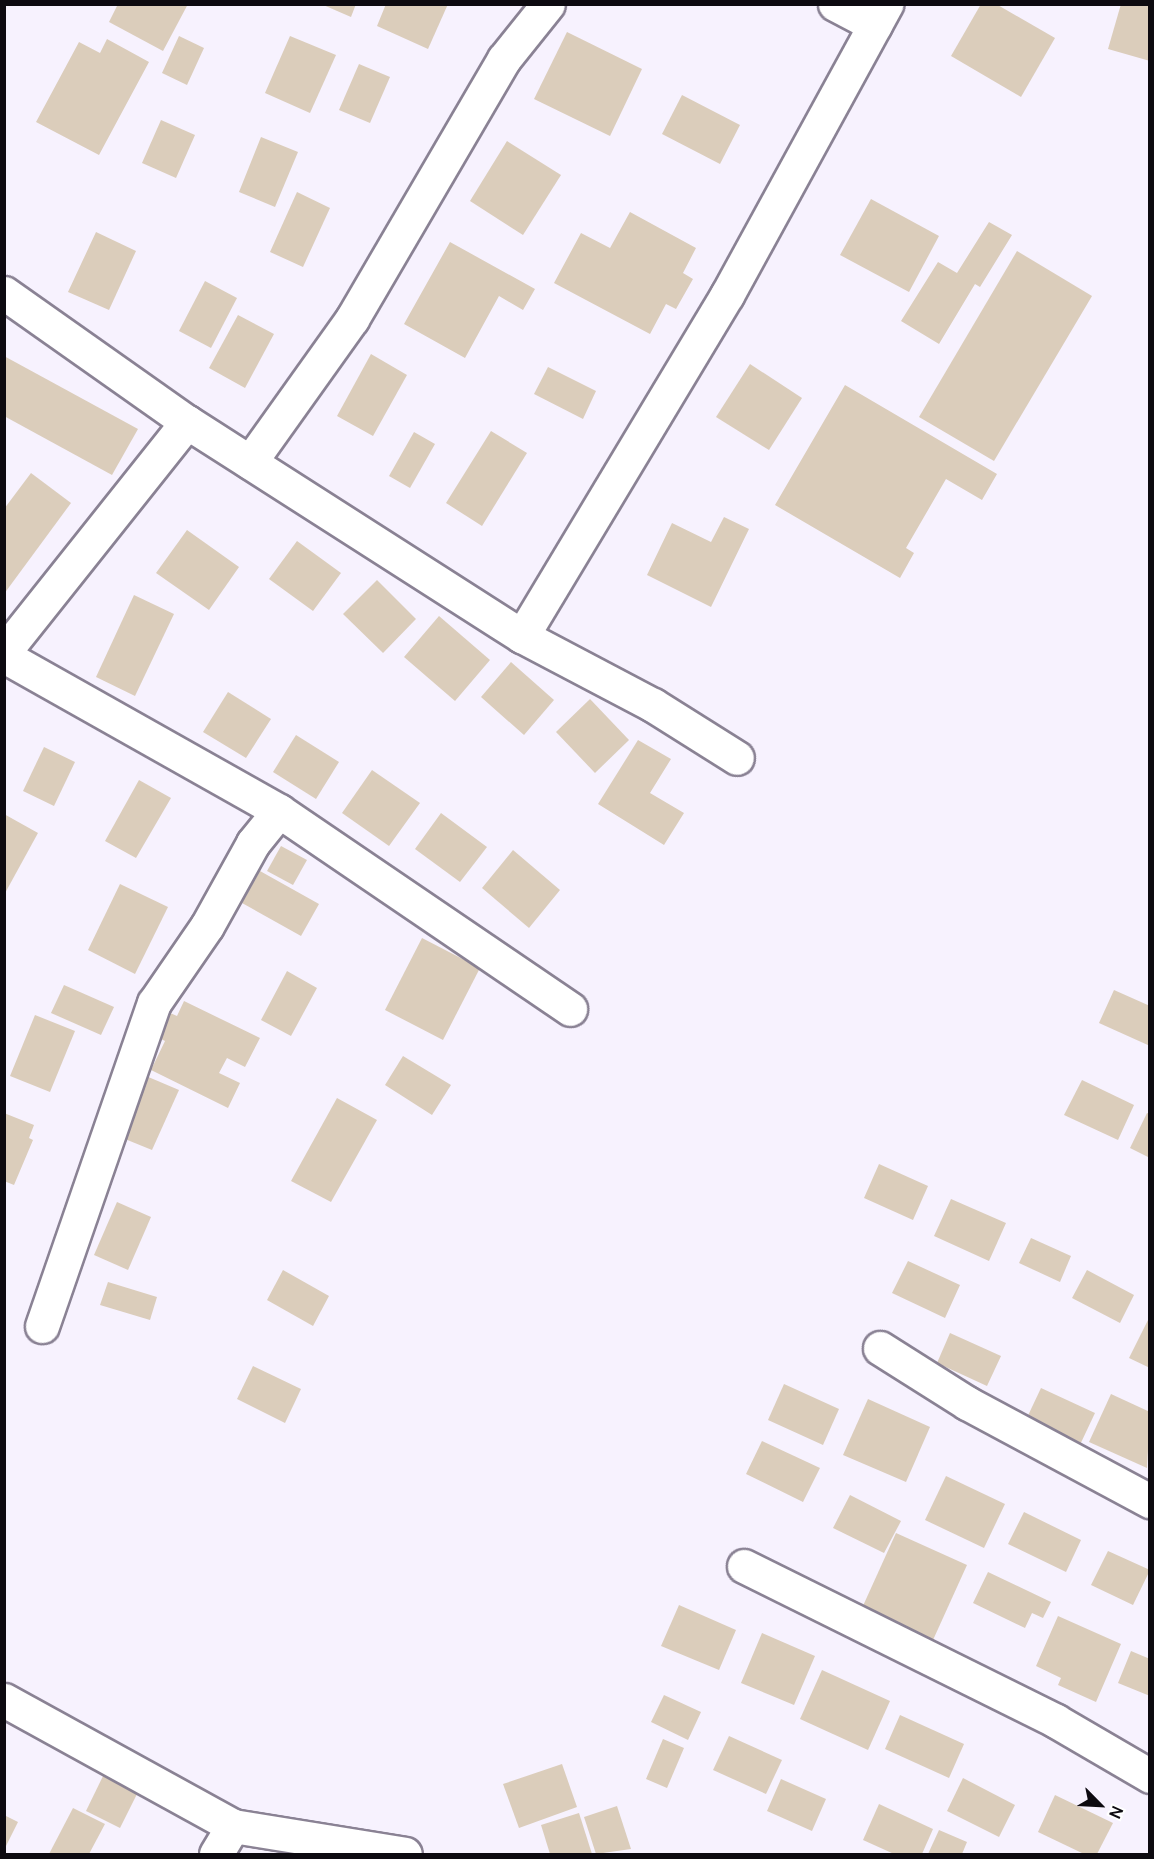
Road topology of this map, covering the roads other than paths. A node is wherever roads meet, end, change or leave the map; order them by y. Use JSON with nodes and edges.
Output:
{"nodes":[{"id":1,"x":548,"y":4,"type":"edge"},
{"id":2,"x":835,"y":4,"type":"edge"},
{"id":3,"x":881,"y":15,"type":"edge"},
{"id":4,"x":4,"y":293,"type":"edge"},
{"id":5,"x":187,"y":422,"type":"junction"},
{"id":6,"x":250,"y":462,"type":"junction"},
{"id":7,"x":522,"y":636,"type":"junction"},
{"id":8,"x":4,"y":654,"type":"edge"},
{"id":9,"x":737,"y":758,"type":"dead end"},
{"id":10,"x":279,"y":811,"type":"junction"},
{"id":11,"x":570,"y":1009,"type":"dead end"},
{"id":12,"x":42,"y":1326,"type":"dead end"},
{"id":13,"x":880,"y":1348,"type":"dead end"},
{"id":14,"x":1149,"y":1501,"type":"edge"},
{"id":15,"x":744,"y":1566,"type":"dead end"},
{"id":16,"x":4,"y":1701,"type":"edge"},
{"id":17,"x":1149,"y":1776,"type":"edge"},
{"id":18,"x":232,"y":1826,"type":"junction"},
{"id":19,"x":216,"y":1854,"type":"edge"},
{"id":20,"x":405,"y":1854,"type":"edge"}],
"edges":[{"from":1,"to":6,"type":"street"},
{"from":2,"to":3,"type":"street"},
{"from":3,"to":7,"type":"street"},
{"from":4,"to":5,"type":"street"},
{"from":5,"to":6,"type":"street"},
{"from":5,"to":8,"type":"street"},
{"from":6,"to":7,"type":"street"},
{"from":7,"to":9,"type":"street"},
{"from":8,"to":10,"type":"street"},
{"from":10,"to":11,"type":"street"},
{"from":10,"to":12,"type":"street"},
{"from":13,"to":14,"type":"street"},
{"from":15,"to":17,"type":"street"},
{"from":16,"to":18,"type":"street"},
{"from":18,"to":19,"type":"street"},
{"from":18,"to":20,"type":"street"}]}
